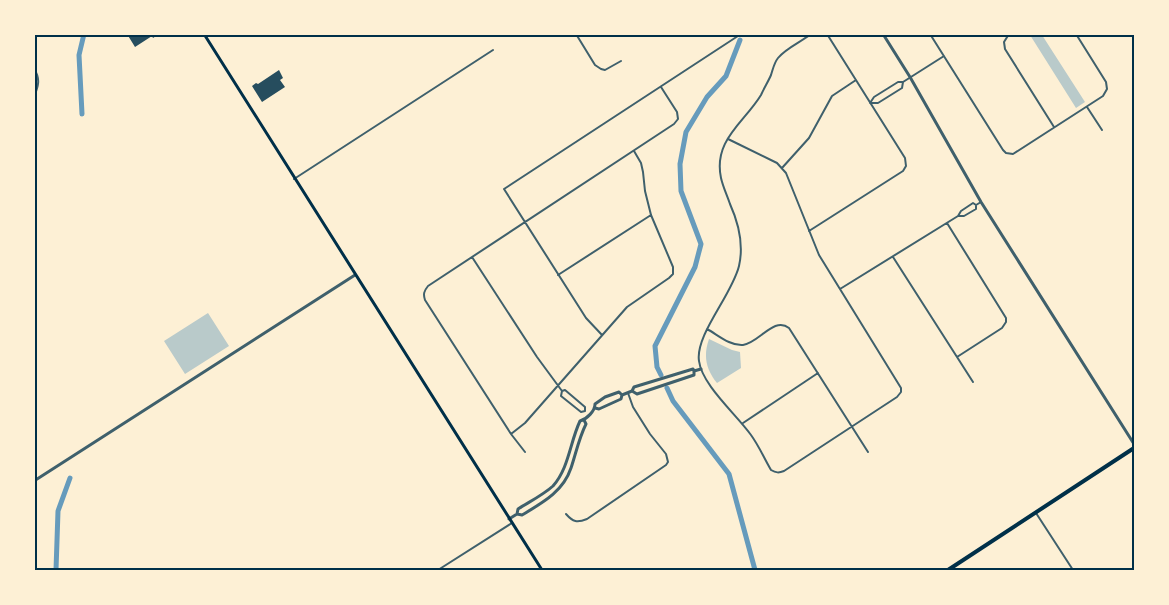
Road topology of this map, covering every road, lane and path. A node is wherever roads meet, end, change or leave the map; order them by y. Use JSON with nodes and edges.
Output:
{"nodes":[{"id":1,"x":204,"y":34,"type":"edge"},
{"id":2,"x":576,"y":34,"type":"edge"},
{"id":3,"x":741,"y":34,"type":"edge"},
{"id":4,"x":811,"y":34,"type":"edge"},
{"id":5,"x":827,"y":34,"type":"edge"},
{"id":6,"x":883,"y":34,"type":"edge"},
{"id":7,"x":930,"y":34,"type":"edge"},
{"id":8,"x":1009,"y":34,"type":"edge"},
{"id":9,"x":1076,"y":34,"type":"edge"},
{"id":10,"x":493,"y":50,"type":"dead end"},
{"id":11,"x":944,"y":56,"type":"junction"},
{"id":12,"x":621,"y":61,"type":"dead end"},
{"id":13,"x":34,"y":69,"type":"edge"},
{"id":14,"x":910,"y":77,"type":"junction"},
{"id":15,"x":856,"y":80,"type":"junction"},
{"id":16,"x":903,"y":82,"type":"junction"},
{"id":17,"x":661,"y":87,"type":"junction"},
{"id":18,"x":34,"y":97,"type":"edge"},
{"id":19,"x":870,"y":103,"type":"junction"},
{"id":20,"x":1086,"y":107,"type":"junction"},
{"id":21,"x":1055,"y":128,"type":"junction"},
{"id":22,"x":1102,"y":130,"type":"dead end"},
{"id":23,"x":728,"y":139,"type":"junction"},
{"id":24,"x":634,"y":151,"type":"junction"},
{"id":25,"x":782,"y":168,"type":"junction"},
{"id":26,"x":294,"y":179,"type":"junction"},
{"id":27,"x":981,"y":202,"type":"junction"},
{"id":28,"x":976,"y":205,"type":"junction"},
{"id":29,"x":651,"y":215,"type":"junction"},
{"id":30,"x":958,"y":216,"type":"junction"},
{"id":31,"x":525,"y":222,"type":"junction"},
{"id":32,"x":947,"y":223,"type":"junction"},
{"id":33,"x":809,"y":231,"type":"junction"},
{"id":34,"x":472,"y":257,"type":"junction"},
{"id":35,"x":893,"y":257,"type":"junction"},
{"id":36,"x":355,"y":275,"type":"junction"},
{"id":37,"x":558,"y":275,"type":"junction"},
{"id":38,"x":840,"y":290,"type":"junction"},
{"id":39,"x":707,"y":330,"type":"junction"},
{"id":40,"x":602,"y":335,"type":"junction"},
{"id":41,"x":957,"y":357,"type":"junction"},
{"id":42,"x":701,"y":369,"type":"junction"},
{"id":43,"x":694,"y":371,"type":"junction"},
{"id":44,"x":818,"y":373,"type":"junction"},
{"id":45,"x":973,"y":382,"type":"dead end"},
{"id":46,"x":558,"y":386,"type":"junction"},
{"id":47,"x":562,"y":391,"type":"junction"},
{"id":48,"x":632,"y":391,"type":"junction"},
{"id":49,"x":628,"y":393,"type":"junction"},
{"id":50,"x":622,"y":395,"type":"junction"},
{"id":51,"x":595,"y":408,"type":"junction"},
{"id":52,"x":585,"y":411,"type":"junction"},
{"id":53,"x":589,"y":415,"type":"junction"},
{"id":54,"x":584,"y":420,"type":"junction"},
{"id":55,"x":742,"y":423,"type":"junction"},
{"id":56,"x":852,"y":426,"type":"junction"},
{"id":57,"x":511,"y":434,"type":"junction"},
{"id":58,"x":1134,"y":446,"type":"edge"},
{"id":59,"x":525,"y":452,"type":"dead end"},
{"id":60,"x":868,"y":452,"type":"dead end"},
{"id":61,"x":34,"y":481,"type":"edge"},
{"id":62,"x":1036,"y":513,"type":"junction"},
{"id":63,"x":517,"y":514,"type":"junction"},
{"id":64,"x":566,"y":514,"type":"dead end"},
{"id":65,"x":510,"y":521,"type":"junction"},
{"id":66,"x":438,"y":570,"type":"edge"},
{"id":67,"x":542,"y":570,"type":"edge"},
{"id":68,"x":948,"y":570,"type":"edge"},
{"id":69,"x":1073,"y":570,"type":"edge"}],
"edges":[{"from":1,"to":26,"type":"main road"},
{"from":2,"to":12,"type":"street"},
{"from":3,"to":17,"type":"street"},
{"from":4,"to":23,"type":"street"},
{"from":5,"to":15,"type":"street"},
{"from":6,"to":14,"type":"street"},
{"from":7,"to":11,"type":"street"},
{"from":8,"to":21,"type":"street"},
{"from":9,"to":20,"type":"street"},
{"from":10,"to":26,"type":"street"},
{"from":11,"to":14,"type":"street"},
{"from":11,"to":21,"type":"street"},
{"from":13,"to":18,"type":"street"},
{"from":14,"to":16,"type":"street"},
{"from":14,"to":27,"type":"street"},
{"from":15,"to":19,"type":"street"},
{"from":15,"to":25,"type":"street"},
{"from":16,"to":19,"type":"street"},
{"from":16,"to":19,"type":"street"},
{"from":17,"to":24,"type":"street"},
{"from":17,"to":31,"type":"street"},
{"from":19,"to":33,"type":"street"},
{"from":20,"to":21,"type":"street"},
{"from":20,"to":22,"type":"street"},
{"from":23,"to":25,"type":"street"},
{"from":23,"to":39,"type":"street"},
{"from":24,"to":29,"type":"street"},
{"from":24,"to":31,"type":"street"},
{"from":25,"to":33,"type":"street"},
{"from":26,"to":36,"type":"main road"},
{"from":27,"to":28,"type":"street"},
{"from":27,"to":58,"type":"street"},
{"from":28,"to":30,"type":"street"},
{"from":28,"to":30,"type":"street"},
{"from":29,"to":37,"type":"street"},
{"from":29,"to":40,"type":"street"},
{"from":30,"to":32,"type":"street"},
{"from":31,"to":34,"type":"street"},
{"from":31,"to":37,"type":"street"},
{"from":32,"to":35,"type":"street"},
{"from":32,"to":41,"type":"street"},
{"from":33,"to":38,"type":"street"},
{"from":34,"to":46,"type":"street"},
{"from":34,"to":57,"type":"street"},
{"from":35,"to":38,"type":"street"},
{"from":35,"to":41,"type":"street"},
{"from":36,"to":61,"type":"street"},
{"from":36,"to":65,"type":"main road"},
{"from":37,"to":40,"type":"street"},
{"from":38,"to":56,"type":"street"},
{"from":39,"to":42,"type":"street"},
{"from":39,"to":44,"type":"street"},
{"from":40,"to":46,"type":"street"},
{"from":41,"to":45,"type":"street"},
{"from":42,"to":43,"type":"street"},
{"from":42,"to":55,"type":"street"},
{"from":43,"to":48,"type":"street"},
{"from":43,"to":48,"type":"street"},
{"from":44,"to":55,"type":"street"},
{"from":44,"to":56,"type":"street"},
{"from":46,"to":47,"type":"street"},
{"from":46,"to":57,"type":"street"},
{"from":47,"to":52,"type":"street"},
{"from":47,"to":52,"type":"street"},
{"from":48,"to":49,"type":"street"},
{"from":49,"to":50,"type":"street"},
{"from":49,"to":64,"type":"street"},
{"from":50,"to":51,"type":"street"},
{"from":50,"to":51,"type":"street"},
{"from":51,"to":53,"type":"street"},
{"from":52,"to":53,"type":"street"},
{"from":53,"to":54,"type":"street"},
{"from":54,"to":63,"type":"street"},
{"from":54,"to":63,"type":"street"},
{"from":55,"to":56,"type":"street"},
{"from":56,"to":60,"type":"street"},
{"from":57,"to":59,"type":"street"},
{"from":58,"to":62,"type":"main road"},
{"from":62,"to":68,"type":"main road"},
{"from":62,"to":69,"type":"street"},
{"from":63,"to":65,"type":"street"},
{"from":65,"to":66,"type":"street"},
{"from":65,"to":67,"type":"main road"}]}
